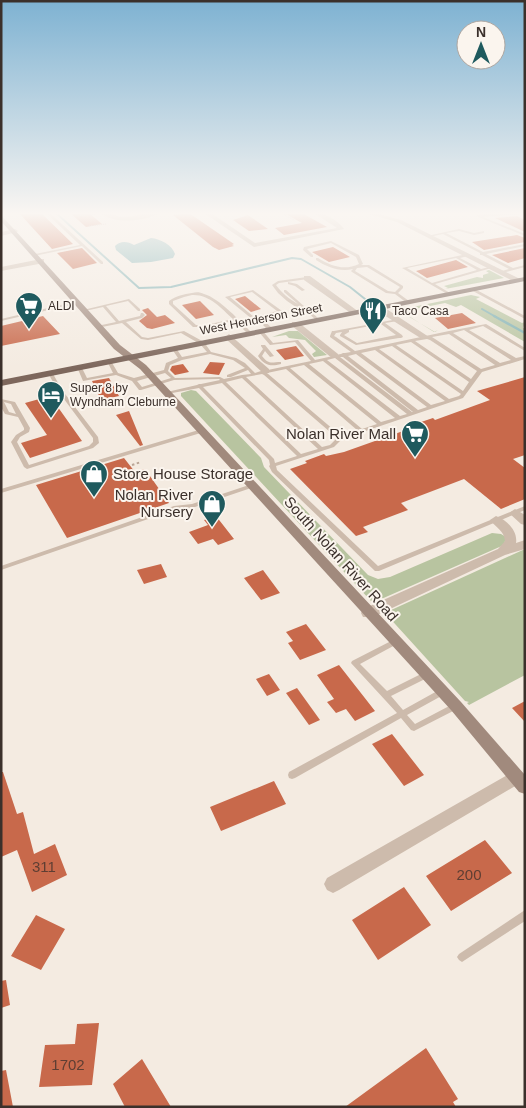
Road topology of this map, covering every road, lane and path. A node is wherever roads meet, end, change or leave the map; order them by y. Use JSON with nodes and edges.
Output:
{"nodes":[{"id":1,"x":15,"y":265,"type":"edge"},
{"id":2,"x":44,"y":265,"type":"edge"},
{"id":3,"x":327,"y":265,"type":"edge"},
{"id":4,"x":360,"y":265,"type":"edge"},
{"id":5,"x":420,"y":265,"type":"edge"},
{"id":6,"x":470,"y":265,"type":"edge"},
{"id":7,"x":488,"y":265,"type":"edge"},
{"id":8,"x":503,"y":265,"type":"edge"},
{"id":9,"x":525,"y":266,"type":"edge"},
{"id":10,"x":356,"y":267,"type":"junction"},
{"id":11,"x":493,"y":267,"type":"junction"},
{"id":12,"x":1,"y":269,"type":"edge"},
{"id":13,"x":512,"y":269,"type":"junction"},
{"id":14,"x":480,"y":270,"type":"junction"},
{"id":15,"x":503,"y":272,"type":"junction"},
{"id":16,"x":307,"y":278,"type":"joint"},
{"id":17,"x":523,"y":279,"type":"edge"},
{"id":18,"x":431,"y":284,"type":"junction"},
{"id":19,"x":472,"y":289,"type":"junction"},
{"id":20,"x":303,"y":290,"type":"dead end"},
{"id":21,"x":396,"y":293,"type":"junction"},
{"id":22,"x":449,"y":294,"type":"junction"},
{"id":23,"x":78,"y":302,"type":"junction"},
{"id":24,"x":408,"y":302,"type":"junction"},
{"id":25,"x":104,"y":306,"type":"junction"},
{"id":26,"x":388,"y":306,"type":"junction"},
{"id":27,"x":378,"y":308,"type":"junction"},
{"id":28,"x":307,"y":309,"type":"junction"},
{"id":29,"x":85,"y":310,"type":"junction"},
{"id":30,"x":355,"y":312,"type":"junction"},
{"id":31,"x":257,"y":317,"type":"junction"},
{"id":32,"x":525,"y":318,"type":"edge"},
{"id":33,"x":1,"y":320,"type":"edge"},
{"id":34,"x":236,"y":320,"type":"junction"},
{"id":35,"x":318,"y":320,"type":"junction"},
{"id":36,"x":397,"y":320,"type":"junction"},
{"id":37,"x":121,"y":322,"type":"junction"},
{"id":38,"x":382,"y":323,"type":"junction"},
{"id":39,"x":299,"y":324,"type":"junction"},
{"id":40,"x":99,"y":327,"type":"junction"},
{"id":41,"x":356,"y":328,"type":"junction"},
{"id":42,"x":270,"y":329,"type":"junction"},
{"id":43,"x":465,"y":329,"type":"junction"},
{"id":44,"x":340,"y":330,"type":"junction"},
{"id":45,"x":260,"y":331,"type":"junction"},
{"id":46,"x":449,"y":332,"type":"junction"},
{"id":47,"x":250,"y":333,"type":"junction"},
{"id":48,"x":430,"y":337,"type":"junction"},
{"id":49,"x":227,"y":338,"type":"junction"},
{"id":50,"x":405,"y":339,"type":"junction"},
{"id":51,"x":202,"y":343,"type":"junction"},
{"id":52,"x":272,"y":344,"type":"junction"},
{"id":53,"x":392,"y":344,"type":"junction"},
{"id":54,"x":375,"y":348,"type":"junction"},
{"id":55,"x":174,"y":349,"type":"junction"},
{"id":56,"x":266,"y":349,"type":"junction"},
{"id":57,"x":525,"y":350,"type":"edge"},
{"id":58,"x":355,"y":352,"type":"junction"},
{"id":59,"x":210,"y":353,"type":"junction"},
{"id":60,"x":341,"y":356,"type":"junction"},
{"id":61,"x":130,"y":357,"type":"junction"},
{"id":62,"x":525,"y":357,"type":"edge"},
{"id":63,"x":181,"y":359,"type":"junction"},
{"id":64,"x":323,"y":359,"type":"junction"},
{"id":65,"x":314,"y":360,"type":"junction"},
{"id":66,"x":514,"y":360,"type":"junction"},
{"id":67,"x":109,"y":361,"type":"junction"},
{"id":68,"x":279,"y":363,"type":"junction"},
{"id":69,"x":305,"y":363,"type":"junction"},
{"id":70,"x":499,"y":365,"type":"junction"},
{"id":71,"x":79,"y":367,"type":"junction"},
{"id":72,"x":248,"y":368,"type":"junction"},
{"id":73,"x":166,"y":371,"type":"junction"},
{"id":74,"x":480,"y":371,"type":"junction"},
{"id":75,"x":50,"y":373,"type":"junction"},
{"id":76,"x":262,"y":373,"type":"junction"},
{"id":77,"x":116,"y":374,"type":"junction"},
{"id":78,"x":242,"y":376,"type":"junction"},
{"id":79,"x":174,"y":379,"type":"junction"},
{"id":80,"x":221,"y":379,"type":"junction"},
{"id":81,"x":134,"y":380,"type":"junction"},
{"id":82,"x":472,"y":382,"type":"junction"},
{"id":83,"x":1,"y":383,"type":"edge"},
{"id":84,"x":159,"y":384,"type":"junction"},
{"id":85,"x":199,"y":385,"type":"junction"},
{"id":86,"x":464,"y":394,"type":"junction"},
{"id":87,"x":1,"y":401,"type":"edge"},
{"id":88,"x":448,"y":401,"type":"junction"},
{"id":89,"x":430,"y":407,"type":"junction"},
{"id":90,"x":414,"y":413,"type":"junction"},
{"id":91,"x":20,"y":416,"type":"junction"},
{"id":92,"x":399,"y":418,"type":"junction"},
{"id":93,"x":380,"y":424,"type":"junction"},
{"id":94,"x":202,"y":431,"type":"junction"},
{"id":95,"x":361,"y":431,"type":"junction"},
{"id":96,"x":340,"y":438,"type":"junction"},
{"id":97,"x":321,"y":449,"type":"junction"},
{"id":98,"x":300,"y":456,"type":"junction"},
{"id":99,"x":141,"y":462,"type":"dead end"},
{"id":100,"x":132,"y":465,"type":"dead end"},
{"id":101,"x":272,"y":466,"type":"junction"},
{"id":102,"x":252,"y":486,"type":"junction"},
{"id":103,"x":1,"y":491,"type":"edge"},
{"id":104,"x":520,"y":510,"type":"edge"},
{"id":105,"x":496,"y":520,"type":"junction"},
{"id":106,"x":525,"y":521,"type":"edge"},
{"id":107,"x":525,"y":544,"type":"edge"},
{"id":108,"x":502,"y":552,"type":"junction"},
{"id":109,"x":1,"y":568,"type":"edge"},
{"id":110,"x":368,"y":613,"type":"junction"},
{"id":111,"x":395,"y":642,"type":"junction"},
{"id":112,"x":426,"y":675,"type":"junction"},
{"id":113,"x":442,"y":692,"type":"junction"},
{"id":114,"x":386,"y":695,"type":"junction"},
{"id":115,"x":456,"y":706,"type":"junction"},
{"id":116,"x":402,"y":713,"type":"junction"},
{"id":117,"x":292,"y":775,"type":"dead end"},
{"id":118,"x":520,"y":782,"type":"edge"},
{"id":119,"x":333,"y":884,"type":"dead end"},
{"id":120,"x":525,"y":915,"type":"edge"},
{"id":121,"x":462,"y":957,"type":"dead end"}],
"edges":[{"from":1,"to":12,"type":"street"},
{"from":2,"to":23,"type":"main road","name":"South Nolan River Road"},
{"from":3,"to":10,"type":"lane"},
{"from":4,"to":10,"type":"lane"},
{"from":5,"to":18,"type":"lane"},
{"from":6,"to":14,"type":"lane"},
{"from":7,"to":11,"type":"street"},
{"from":8,"to":13,"type":"lane"},
{"from":9,"to":13,"type":"lane"},
{"from":10,"to":21,"type":"lane"},
{"from":10,"to":21,"type":"lane"},
{"from":11,"to":14,"type":"lane"},
{"from":11,"to":15,"type":"street"},
{"from":13,"to":15,"type":"lane"},
{"from":14,"to":18,"type":"lane"},
{"from":15,"to":17,"type":"street"},
{"from":16,"to":28,"type":"lane"},
{"from":16,"to":30,"type":"street"},
{"from":17,"to":19,"type":"main road","name":"West Henderson Street"},
{"from":18,"to":22,"type":"lane"},
{"from":19,"to":22,"type":"main road","name":"West Henderson Street"},
{"from":19,"to":32,"type":"lane"},
{"from":20,"to":28,"type":"lane"},
{"from":21,"to":24,"type":"lane"},
{"from":22,"to":24,"type":"main road","name":"West Henderson Street"},
{"from":23,"to":29,"type":"main road","name":"South Nolan River Road"},
{"from":23,"to":33,"type":"lane"},
{"from":24,"to":26,"type":"main road","name":"West Henderson Street"},
{"from":25,"to":29,"type":"lane"},
{"from":25,"to":37,"type":"lane"},
{"from":25,"to":37,"type":"lane"},
{"from":26,"to":27,"type":"main road","name":"West Henderson Street"},
{"from":26,"to":48,"type":"street"},
{"from":27,"to":30,"type":"main road","name":"West Henderson Street"},
{"from":27,"to":36,"type":"street"},
{"from":28,"to":35,"type":"lane"},
{"from":29,"to":40,"type":"main road","name":"South Nolan River Road"},
{"from":30,"to":35,"type":"main road","name":"West Henderson Street"},
{"from":31,"to":31,"type":"lane"},
{"from":31,"to":42,"type":"lane"},
{"from":34,"to":34,"type":"lane"},
{"from":34,"to":47,"type":"lane"},
{"from":35,"to":39,"type":"main road","name":"West Henderson Street"},
{"from":36,"to":38,"type":"lane"},
{"from":36,"to":48,"type":"street"},
{"from":37,"to":40,"type":"lane"},
{"from":37,"to":51,"type":"lane"},
{"from":38,"to":41,"type":"lane"},
{"from":38,"to":50,"type":"lane"},
{"from":39,"to":42,"type":"main road","name":"West Henderson Street"},
{"from":39,"to":60,"type":"street"},
{"from":40,"to":61,"type":"main road","name":"South Nolan River Road"},
{"from":41,"to":44,"type":"lane"},
{"from":41,"to":50,"type":"lane"},
{"from":42,"to":45,"type":"main road","name":"West Henderson Street"},
{"from":43,"to":46,"type":"lane"},
{"from":43,"to":57,"type":"lane"},
{"from":43,"to":66,"type":"lane"},
{"from":44,"to":50,"type":"lane"},
{"from":44,"to":58,"type":"lane"},
{"from":45,"to":47,"type":"main road","name":"West Henderson Street"},
{"from":45,"to":52,"type":"lane"},
{"from":46,"to":48,"type":"lane"},
{"from":46,"to":70,"type":"lane"},
{"from":47,"to":49,"type":"main road","name":"West Henderson Street"},
{"from":48,"to":50,"type":"lane"},
{"from":48,"to":74,"type":"lane"},
{"from":49,"to":51,"type":"main road","name":"West Henderson Street"},
{"from":49,"to":76,"type":"street"},
{"from":50,"to":53,"type":"lane"},
{"from":50,"to":82,"type":"lane"},
{"from":51,"to":55,"type":"main road","name":"West Henderson Street"},
{"from":51,"to":59,"type":"lane"},
{"from":52,"to":56,"type":"lane"},
{"from":52,"to":65,"type":"lane"},
{"from":53,"to":54,"type":"lane"},
{"from":53,"to":86,"type":"lane"},
{"from":54,"to":58,"type":"lane"},
{"from":54,"to":88,"type":"lane"},
{"from":55,"to":61,"type":"main road","name":"West Henderson Street"},
{"from":55,"to":63,"type":"lane"},
{"from":56,"to":68,"type":"lane"},
{"from":56,"to":68,"type":"lane"},
{"from":58,"to":60,"type":"lane"},
{"from":58,"to":89,"type":"lane"},
{"from":59,"to":63,"type":"lane"},
{"from":59,"to":72,"type":"lane"},
{"from":60,"to":64,"type":"lane"},
{"from":60,"to":90,"type":"lane"},
{"from":61,"to":67,"type":"main road","name":"West Henderson Street"},
{"from":61,"to":84,"type":"main road","name":"South Nolan River Road"},
{"from":62,"to":66,"type":"lane"},
{"from":63,"to":73,"type":"lane"},
{"from":64,"to":65,"type":"lane"},
{"from":64,"to":92,"type":"lane"},
{"from":65,"to":69,"type":"lane"},
{"from":66,"to":70,"type":"lane"},
{"from":67,"to":71,"type":"main road","name":"West Henderson Street"},
{"from":67,"to":77,"type":"lane"},
{"from":68,"to":69,"type":"lane"},
{"from":68,"to":76,"type":"lane"},
{"from":68,"to":95,"type":"lane"},
{"from":69,"to":93,"type":"lane"},
{"from":70,"to":74,"type":"lane"},
{"from":71,"to":75,"type":"main road","name":"West Henderson Street"},
{"from":71,"to":77,"type":"lane"},
{"from":72,"to":76,"type":"lane"},
{"from":72,"to":80,"type":"lane"},
{"from":73,"to":79,"type":"lane"},
{"from":73,"to":84,"type":"lane"},
{"from":74,"to":82,"type":"lane"},
{"from":75,"to":83,"type":"main road","name":"West Henderson Street"},
{"from":75,"to":91,"type":"lane"},
{"from":76,"to":78,"type":"lane"},
{"from":76,"to":96,"type":"lane"},
{"from":77,"to":81,"type":"lane"},
{"from":78,"to":80,"type":"lane"},
{"from":78,"to":97,"type":"lane"},
{"from":79,"to":80,"type":"lane"},
{"from":79,"to":84,"type":"lane"},
{"from":80,"to":85,"type":"lane"},
{"from":80,"to":98,"type":"lane"},
{"from":81,"to":84,"type":"lane"},
{"from":81,"to":84,"type":"lane"},
{"from":82,"to":86,"type":"lane"},
{"from":84,"to":85,"type":"lane"},
{"from":84,"to":94,"type":"main road","name":"South Nolan River Road"},
{"from":85,"to":101,"type":"lane"},
{"from":86,"to":88,"type":"lane"},
{"from":87,"to":91,"type":"lane"},
{"from":87,"to":91,"type":"lane"},
{"from":88,"to":89,"type":"lane"},
{"from":89,"to":90,"type":"lane"},
{"from":90,"to":92,"type":"lane"},
{"from":92,"to":93,"type":"lane"},
{"from":93,"to":95,"type":"lane"},
{"from":94,"to":102,"type":"main road","name":"South Nolan River Road"},
{"from":94,"to":103,"type":"lane"},
{"from":95,"to":96,"type":"lane"},
{"from":96,"to":97,"type":"lane"},
{"from":97,"to":98,"type":"lane"},
{"from":98,"to":101,"type":"lane"},
{"from":99,"to":100,"type":"path"},
{"from":101,"to":105,"type":"lane"},
{"from":102,"to":109,"type":"lane"},
{"from":102,"to":110,"type":"main road","name":"South Nolan River Road"},
{"from":104,"to":105,"type":"lane"},
{"from":104,"to":106,"type":"street"},
{"from":105,"to":108,"type":"street"},
{"from":107,"to":108,"type":"street"},
{"from":108,"to":110,"type":"street"},
{"from":110,"to":111,"type":"main road","name":"South Nolan River Road"},
{"from":111,"to":112,"type":"main road","name":"South Nolan River Road"},
{"from":111,"to":114,"type":"lane"},
{"from":112,"to":113,"type":"main road","name":"South Nolan River Road"},
{"from":112,"to":114,"type":"lane"},
{"from":113,"to":115,"type":"main road","name":"South Nolan River Road"},
{"from":113,"to":116,"type":"lane"},
{"from":114,"to":116,"type":"lane"},
{"from":115,"to":116,"type":"lane"},
{"from":115,"to":118,"type":"main road","name":"South Nolan River Road"},
{"from":116,"to":117,"type":"lane"},
{"from":118,"to":119,"type":"street"},
{"from":120,"to":121,"type":"lane"}]}
